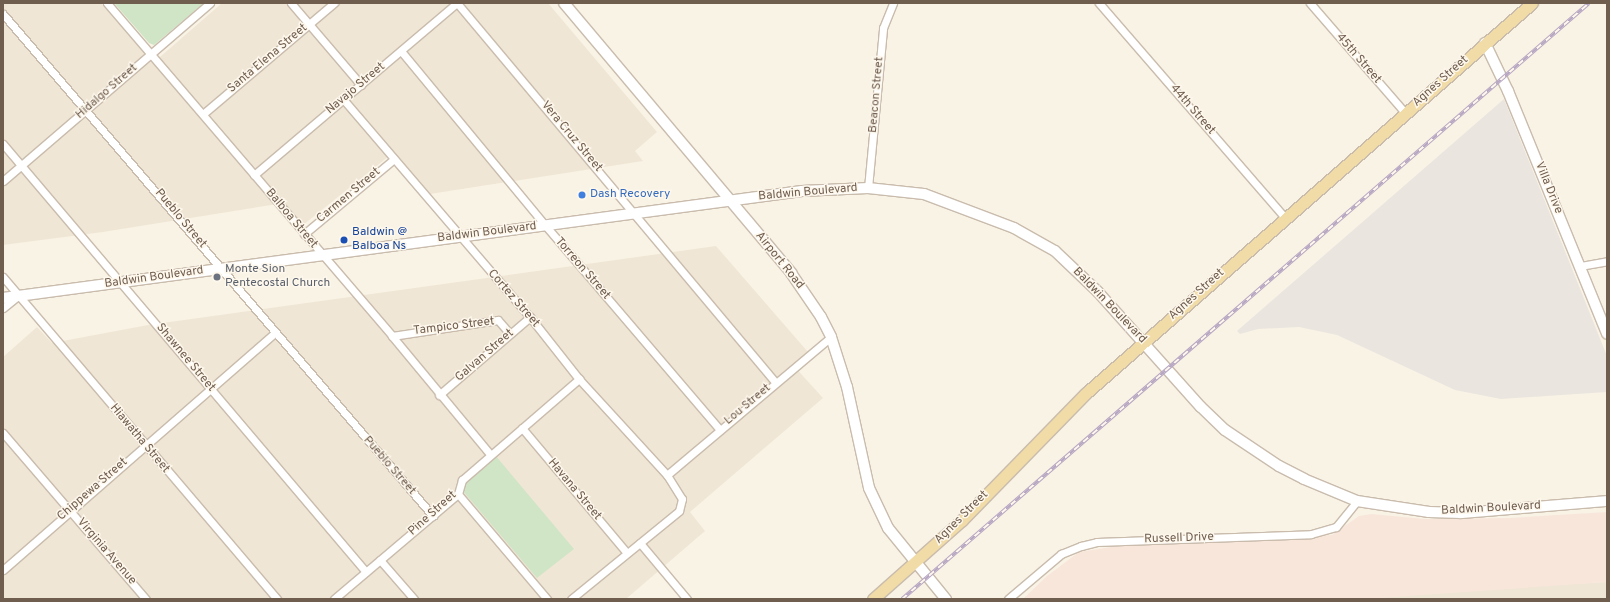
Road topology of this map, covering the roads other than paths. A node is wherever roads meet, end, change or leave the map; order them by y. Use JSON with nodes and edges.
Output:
{"nodes":[{"id":1,"x":107,"y":3,"type":"edge"},
{"id":2,"x":210,"y":3,"type":"edge"},
{"id":3,"x":291,"y":3,"type":"edge"},
{"id":4,"x":334,"y":3,"type":"edge"},
{"id":5,"x":457,"y":3,"type":"edge"},
{"id":6,"x":564,"y":3,"type":"edge"},
{"id":7,"x":893,"y":3,"type":"edge"},
{"id":8,"x":1099,"y":3,"type":"edge"},
{"id":9,"x":1310,"y":3,"type":"edge"},
{"id":10,"x":1532,"y":3,"type":"edge"},
{"id":11,"x":3,"y":14,"type":"edge"},
{"id":12,"x":309,"y":24,"type":"junction"},
{"id":13,"x":1485,"y":43,"type":"junction"},
{"id":14,"x":401,"y":51,"type":"junction"},
{"id":15,"x":151,"y":54,"type":"junction"},
{"id":16,"x":361,"y":85,"type":"junction"},
{"id":17,"x":343,"y":99,"type":"junction"},
{"id":18,"x":87,"y":110,"type":"junction"},
{"id":19,"x":202,"y":114,"type":"junction"},
{"id":20,"x":1406,"y":114,"type":"junction"},
{"id":21,"x":3,"y":144,"type":"edge"},
{"id":22,"x":394,"y":159,"type":"junction"},
{"id":23,"x":21,"y":165,"type":"junction"},
{"id":24,"x":254,"y":175,"type":"junction"},
{"id":25,"x":3,"y":181,"type":"edge"},
{"id":26,"x":868,"y":188,"type":"junction"},
{"id":27,"x":729,"y":201,"type":"junction"},
{"id":28,"x":636,"y":213,"type":"junction"},
{"id":29,"x":1285,"y":218,"type":"junction"},
{"id":30,"x":545,"y":225,"type":"junction"},
{"id":31,"x":304,"y":234,"type":"junction"},
{"id":32,"x":459,"y":236,"type":"junction"},
{"id":33,"x":321,"y":254,"type":"junction"},
{"id":34,"x":1607,"y":261,"type":"edge"},
{"id":35,"x":1580,"y":266,"type":"junction"},
{"id":36,"x":221,"y":268,"type":"junction"},
{"id":37,"x":3,"y":277,"type":"edge"},
{"id":38,"x":122,"y":283,"type":"junction"},
{"id":39,"x":18,"y":296,"type":"junction"},
{"id":40,"x":3,"y":298,"type":"edge"},
{"id":41,"x":3,"y":308,"type":"edge"},
{"id":42,"x":530,"y":317,"type":"junction"},
{"id":43,"x":275,"y":333,"type":"junction"},
{"id":44,"x":510,"y":334,"type":"junction"},
{"id":45,"x":1607,"y":334,"type":"edge"},
{"id":46,"x":392,"y":336,"type":"junction"},
{"id":47,"x":831,"y":337,"type":"junction"},
{"id":48,"x":1144,"y":342,"type":"junction"},
{"id":49,"x":579,"y":379,"type":"junction"},
{"id":50,"x":775,"y":382,"type":"junction"},
{"id":51,"x":212,"y":390,"type":"junction"},
{"id":52,"x":439,"y":395,"type":"junction"},
{"id":53,"x":522,"y":428,"type":"junction"},
{"id":54,"x":719,"y":429,"type":"junction"},
{"id":55,"x":3,"y":434,"type":"edge"},
{"id":56,"x":144,"y":446,"type":"junction"},
{"id":57,"x":490,"y":454,"type":"junction"},
{"id":58,"x":667,"y":476,"type":"junction"},
{"id":59,"x":458,"y":494,"type":"junction"},
{"id":60,"x":1357,"y":501,"type":"junction"},
{"id":61,"x":1607,"y":501,"type":"edge"},
{"id":62,"x":69,"y":510,"type":"junction"},
{"id":63,"x":433,"y":516,"type":"junction"},
{"id":64,"x":640,"y":543,"type":"junction"},
{"id":65,"x":626,"y":552,"type":"junction"},
{"id":66,"x":380,"y":560,"type":"junction"},
{"id":67,"x":914,"y":563,"type":"junction"},
{"id":68,"x":3,"y":570,"type":"edge"},
{"id":69,"x":366,"y":572,"type":"junction"},
{"id":70,"x":275,"y":598,"type":"edge"},
{"id":71,"x":146,"y":599,"type":"edge"},
{"id":72,"x":334,"y":599,"type":"edge"},
{"id":73,"x":414,"y":599,"type":"edge"},
{"id":74,"x":548,"y":599,"type":"edge"},
{"id":75,"x":571,"y":599,"type":"edge"},
{"id":76,"x":687,"y":599,"type":"edge"},
{"id":77,"x":873,"y":599,"type":"edge"},
{"id":78,"x":946,"y":599,"type":"edge"},
{"id":79,"x":1008,"y":599,"type":"edge"}],
"edges":[{"from":1,"to":15,"type":"street","name":"Balboa Street"},
{"from":2,"to":15,"type":"street","name":"Hidalgo Street"},
{"from":3,"to":12,"type":"street"},
{"from":4,"to":12,"type":"street","name":"Santa Elena Street"},
{"from":5,"to":14,"type":"street","name":"Navajo Street"},
{"from":5,"to":28,"type":"street","name":"Vera Cruz Street"},
{"from":6,"to":27,"type":"main road","name":"Airport Road"},
{"from":7,"to":26,"type":"street","name":"Beacon Street"},
{"from":8,"to":29,"type":"street","name":"44th Street"},
{"from":9,"to":20,"type":"street","name":"45th Street"},
{"from":10,"to":13,"type":"main road","name":"Agnes Street"},
{"from":11,"to":18,"type":"street","name":"Pueblo Street"},
{"from":12,"to":16,"type":"street"},
{"from":12,"to":19,"type":"street","name":"Santa Elena Street"},
{"from":13,"to":20,"type":"main road","name":"Agnes Street"},
{"from":13,"to":35,"type":"main road","name":"Villa Drive"},
{"from":14,"to":16,"type":"street","name":"Navajo Street"},
{"from":14,"to":30,"type":"street","name":"Torreon Street"},
{"from":15,"to":18,"type":"street","name":"Hidalgo Street"},
{"from":15,"to":19,"type":"street","name":"Balboa Street"},
{"from":16,"to":17,"type":"street","name":"Navajo Street"},
{"from":17,"to":22,"type":"street","name":"Cortez Street"},
{"from":17,"to":24,"type":"street","name":"Navajo Street"},
{"from":18,"to":23,"type":"street","name":"Hidalgo Street"},
{"from":18,"to":36,"type":"street","name":"Pueblo Street"},
{"from":19,"to":24,"type":"street","name":"Balboa Street"},
{"from":20,"to":29,"type":"main road","name":"Agnes Street"},
{"from":21,"to":23,"type":"street","name":"Shawnee Street"},
{"from":22,"to":31,"type":"street","name":"Carmen Street"},
{"from":22,"to":32,"type":"street","name":"Cortez Street"},
{"from":23,"to":25,"type":"street","name":"Hidalgo Street"},
{"from":23,"to":38,"type":"street","name":"Shawnee Street"},
{"from":24,"to":31,"type":"street","name":"Balboa Street"},
{"from":26,"to":27,"type":"main road","name":"Baldwin Boulevard"},
{"from":26,"to":48,"type":"main road","name":"Baldwin Boulevard"},
{"from":27,"to":28,"type":"main road","name":"Baldwin Boulevard"},
{"from":27,"to":47,"type":"main road","name":"Airport Road"},
{"from":28,"to":30,"type":"main road","name":"Baldwin Boulevard"},
{"from":28,"to":50,"type":"street","name":"Vera Cruz Street"},
{"from":29,"to":48,"type":"main road","name":"Agnes Street"},
{"from":30,"to":32,"type":"main road","name":"Baldwin Boulevard"},
{"from":30,"to":54,"type":"street","name":"Torreon Street"},
{"from":31,"to":33,"type":"street","name":"Balboa Street"},
{"from":32,"to":33,"type":"main road","name":"Baldwin Boulevard"},
{"from":32,"to":42,"type":"street","name":"Cortez Street"},
{"from":33,"to":36,"type":"main road","name":"Baldwin Boulevard"},
{"from":33,"to":46,"type":"street","name":"Balboa Street"},
{"from":34,"to":35,"type":"street"},
{"from":35,"to":45,"type":"main road","name":"Villa Drive"},
{"from":36,"to":38,"type":"main road","name":"Baldwin Boulevard"},
{"from":36,"to":43,"type":"street","name":"Pueblo Street"},
{"from":37,"to":39,"type":"street","name":"Hiawatha Street"},
{"from":38,"to":39,"type":"main road","name":"Baldwin Boulevard"},
{"from":38,"to":51,"type":"street","name":"Shawnee Street"},
{"from":39,"to":40,"type":"main road","name":"Baldwin Boulevard"},
{"from":39,"to":41,"type":"street"},
{"from":39,"to":56,"type":"street","name":"Hiawatha Street"},
{"from":42,"to":44,"type":"street","name":"Galvan Street"},
{"from":42,"to":49,"type":"street","name":"Cortez Street"},
{"from":43,"to":51,"type":"street","name":"Chippewa Street"},
{"from":43,"to":63,"type":"street","name":"Pueblo Street"},
{"from":44,"to":46,"type":"street","name":"Tampico Street"},
{"from":44,"to":52,"type":"street","name":"Galvan Street"},
{"from":46,"to":52,"type":"street","name":"Balboa Street"},
{"from":47,"to":50,"type":"street","name":"Lou Street"},
{"from":47,"to":67,"type":"main road","name":"Airport Road"},
{"from":48,"to":60,"type":"main road","name":"Baldwin Boulevard"},
{"from":48,"to":67,"type":"main road","name":"Agnes Street"},
{"from":49,"to":53,"type":"street","name":"Pine Street"},
{"from":49,"to":58,"type":"street","name":"Cortez Street"},
{"from":50,"to":54,"type":"street","name":"Lou Street"},
{"from":51,"to":56,"type":"street","name":"Chippewa Street"},
{"from":51,"to":69,"type":"street","name":"Shawnee Street"},
{"from":52,"to":57,"type":"street","name":"Balboa Street"},
{"from":53,"to":57,"type":"street","name":"Pine Street"},
{"from":53,"to":65,"type":"street","name":"Havana Street"},
{"from":54,"to":58,"type":"street","name":"Lou Street"},
{"from":55,"to":62,"type":"street","name":"Virginia Avenue"},
{"from":56,"to":62,"type":"street","name":"Chippewa Street"},
{"from":56,"to":70,"type":"street","name":"Hiawatha Street"},
{"from":57,"to":59,"type":"street","name":"Pine Street"},
{"from":58,"to":64,"type":"street","name":"Cortez Street"},
{"from":59,"to":63,"type":"street","name":"Pine Street"},
{"from":59,"to":74,"type":"street"},
{"from":60,"to":61,"type":"main road","name":"Baldwin Boulevard"},
{"from":60,"to":79,"type":"street","name":"Russell Drive"},
{"from":62,"to":68,"type":"street","name":"Chippewa Street"},
{"from":62,"to":71,"type":"street","name":"Virginia Avenue"},
{"from":63,"to":66,"type":"street","name":"Pine Street"},
{"from":64,"to":65,"type":"street"},
{"from":64,"to":76,"type":"street"},
{"from":65,"to":75,"type":"street"},
{"from":66,"to":69,"type":"street","name":"Pine Street"},
{"from":66,"to":73,"type":"street"},
{"from":67,"to":77,"type":"main road","name":"Agnes Street"},
{"from":67,"to":78,"type":"main road","name":"Airport Road"},
{"from":69,"to":72,"type":"street","name":"Pine Street"}]}
